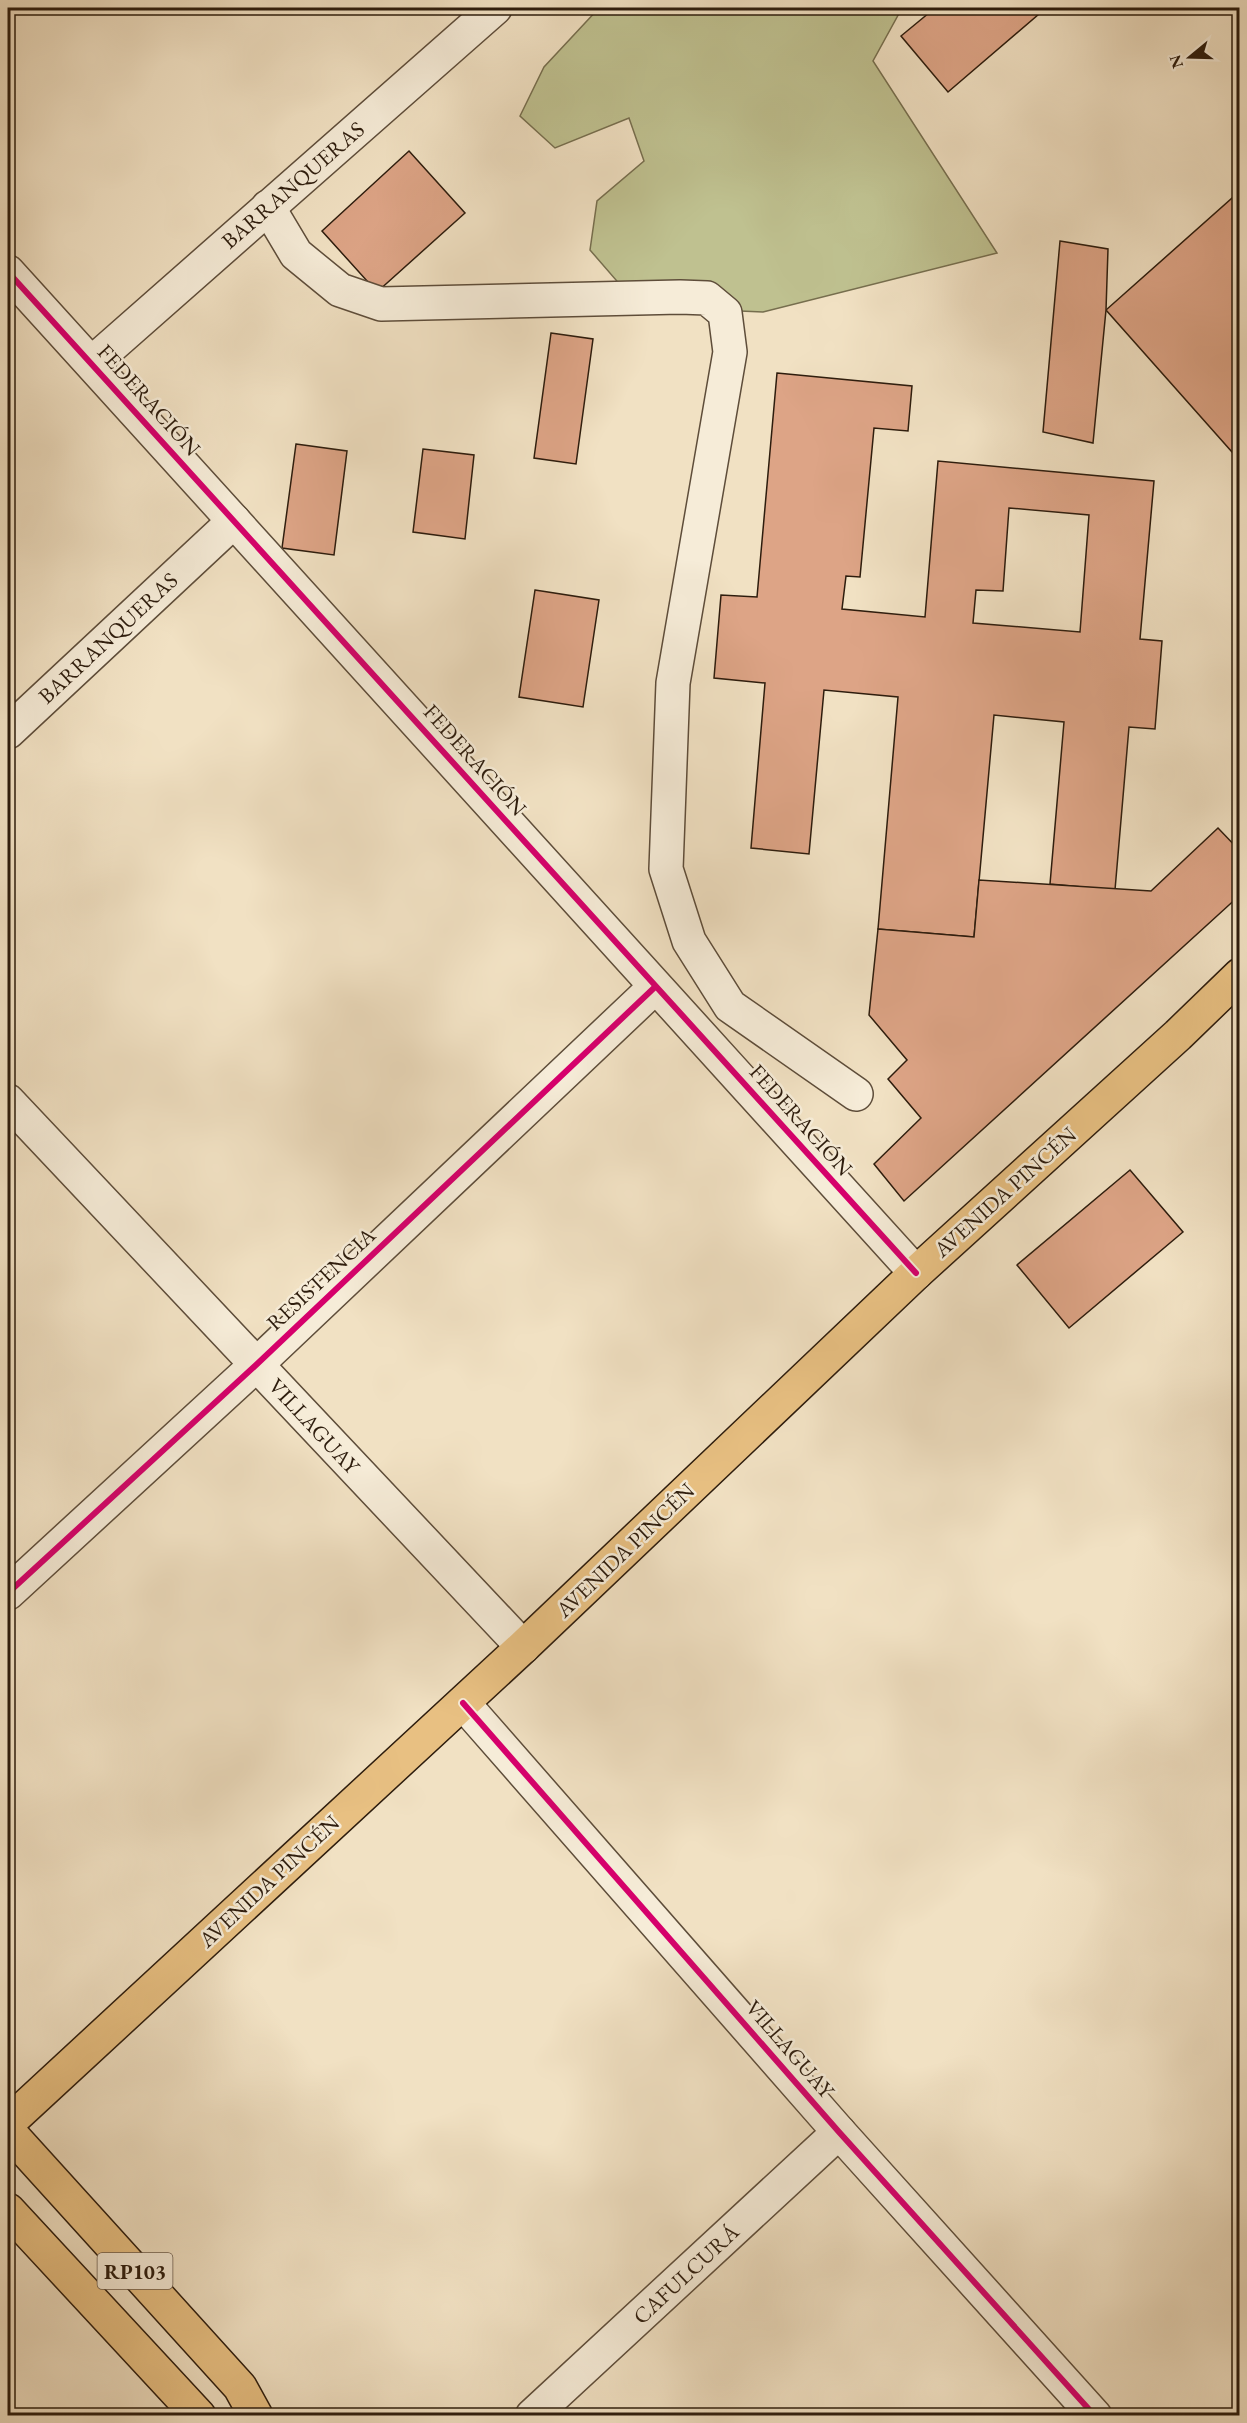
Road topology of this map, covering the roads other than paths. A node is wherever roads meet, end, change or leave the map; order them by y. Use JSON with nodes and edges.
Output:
{"nodes":[{"id":1,"x":495,"y":8,"type":"edge"},
{"id":2,"x":268,"y":207,"type":"junction"},
{"id":3,"x":8,"y":272,"type":"edge"},
{"id":4,"x":92,"y":363,"type":"junction"},
{"id":5,"x":234,"y":520,"type":"junction"},
{"id":6,"x":8,"y":732,"type":"edge"},
{"id":7,"x":1239,"y":975,"type":"edge"},
{"id":8,"x":655,"y":987,"type":"junction"},
{"id":9,"x":856,"y":1094,"type":"dead end"},
{"id":10,"x":8,"y":1101,"type":"edge"},
{"id":11,"x":916,"y":1273,"type":"junction"},
{"id":12,"x":256,"y":1365,"type":"junction"},
{"id":13,"x":8,"y":1593,"type":"edge"},
{"id":14,"x":523,"y":1647,"type":"junction"},
{"id":15,"x":463,"y":1703,"type":"junction"},
{"id":16,"x":8,"y":2122,"type":"edge"},
{"id":17,"x":8,"y":2131,"type":"edge"},
{"id":18,"x":839,"y":2132,"type":"junction"},
{"id":19,"x":8,"y":2210,"type":"edge"},
{"id":20,"x":199,"y":2415,"type":"edge"},
{"id":21,"x":256,"y":2415,"type":"edge"},
{"id":22,"x":532,"y":2415,"type":"edge"},
{"id":23,"x":1095,"y":2415,"type":"edge"}],
"edges":[{"from":1,"to":2,"type":"street","name":"BARRANQUERAS"},
{"from":2,"to":4,"type":"street","name":"BARRANQUERAS"},
{"from":2,"to":9,"type":"street"},
{"from":3,"to":4,"type":"street","name":"FEDERACIÓN"},
{"from":4,"to":5,"type":"street","name":"FEDERACIÓN"},
{"from":5,"to":6,"type":"street","name":"BARRANQUERAS"},
{"from":5,"to":8,"type":"street","name":"FEDERACIÓN"},
{"from":7,"to":11,"type":"main road","name":"AVENIDA PINCÉN"},
{"from":8,"to":11,"type":"street","name":"FEDERACIÓN"},
{"from":8,"to":12,"type":"street","name":"RESISTENCIA"},
{"from":10,"to":12,"type":"street","name":"VILLAGUAY"},
{"from":11,"to":14,"type":"main road","name":"AVENIDA PINCÉN"},
{"from":12,"to":13,"type":"street","name":"RESISTENCIA"},
{"from":12,"to":14,"type":"street","name":"VILLAGUAY"},
{"from":14,"to":15,"type":"main road","name":"AVENIDA PINCÉN"},
{"from":15,"to":16,"type":"main road","name":"AVENIDA PINCÉN"},
{"from":15,"to":18,"type":"street","name":"VILLAGUAY"},
{"from":17,"to":21,"type":"main road","number":"RP103"},
{"from":18,"to":22,"type":"street","name":"CAFULCURÁ"},
{"from":18,"to":23,"type":"street","name":"VILLAGUAY"},
{"from":19,"to":20,"type":"main road","number":"RP103"}]}
